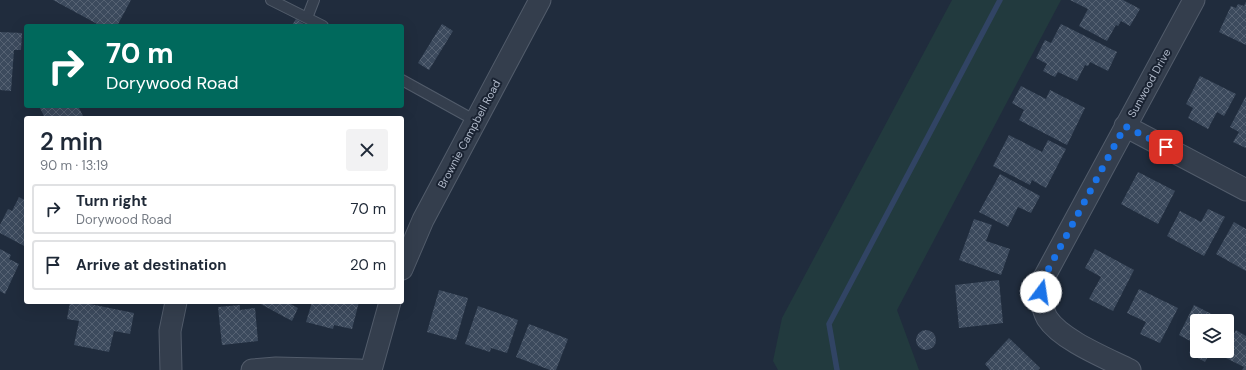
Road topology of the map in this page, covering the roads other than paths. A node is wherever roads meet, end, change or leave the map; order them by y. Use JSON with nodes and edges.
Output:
{"nodes":[{"id":1,"x":271,"y":0,"type":"edge"},
{"id":2,"x":314,"y":0,"type":"edge"},
{"id":3,"x":540,"y":0,"type":"edge"},
{"id":4,"x":1194,"y":0,"type":"edge"},
{"id":5,"x":307,"y":18,"type":"junction"},
{"id":6,"x":319,"y":24,"type":"edge"},
{"id":7,"x":404,"y":81,"type":"edge"},
{"id":8,"x":476,"y":121,"type":"junction"},
{"id":9,"x":1125,"y":126,"type":"junction"},
{"id":10,"x":1246,"y":190,"type":"edge"},
{"id":11,"x":404,"y":264,"type":"edge"},
{"id":12,"x":176,"y":304,"type":"edge"},
{"id":13,"x":389,"y":304,"type":"edge"},
{"id":14,"x":171,"y":370,"type":"edge"},
{"id":15,"x":252,"y":370,"type":"edge"},
{"id":16,"x":360,"y":370,"type":"edge"},
{"id":17,"x":371,"y":370,"type":"edge"},
{"id":18,"x":1130,"y":370,"type":"edge"}],
"edges":[{"from":1,"to":5,"type":"lane"},
{"from":2,"to":5,"type":"lane"},
{"from":3,"to":8,"type":"street","name":"Brownie Campbell Road"},
{"from":4,"to":9,"type":"street","name":"Sunwood Drive"},
{"from":5,"to":6,"type":"lane"},
{"from":7,"to":8,"type":"lane"},
{"from":8,"to":11,"type":"street","name":"Brownie Campbell Road"},
{"from":9,"to":10,"type":"street"},
{"from":9,"to":18,"type":"street","name":"Sunwood Drive"},
{"from":12,"to":14,"type":"street"},
{"from":13,"to":17,"type":"street"},
{"from":15,"to":16,"type":"street"}]}
